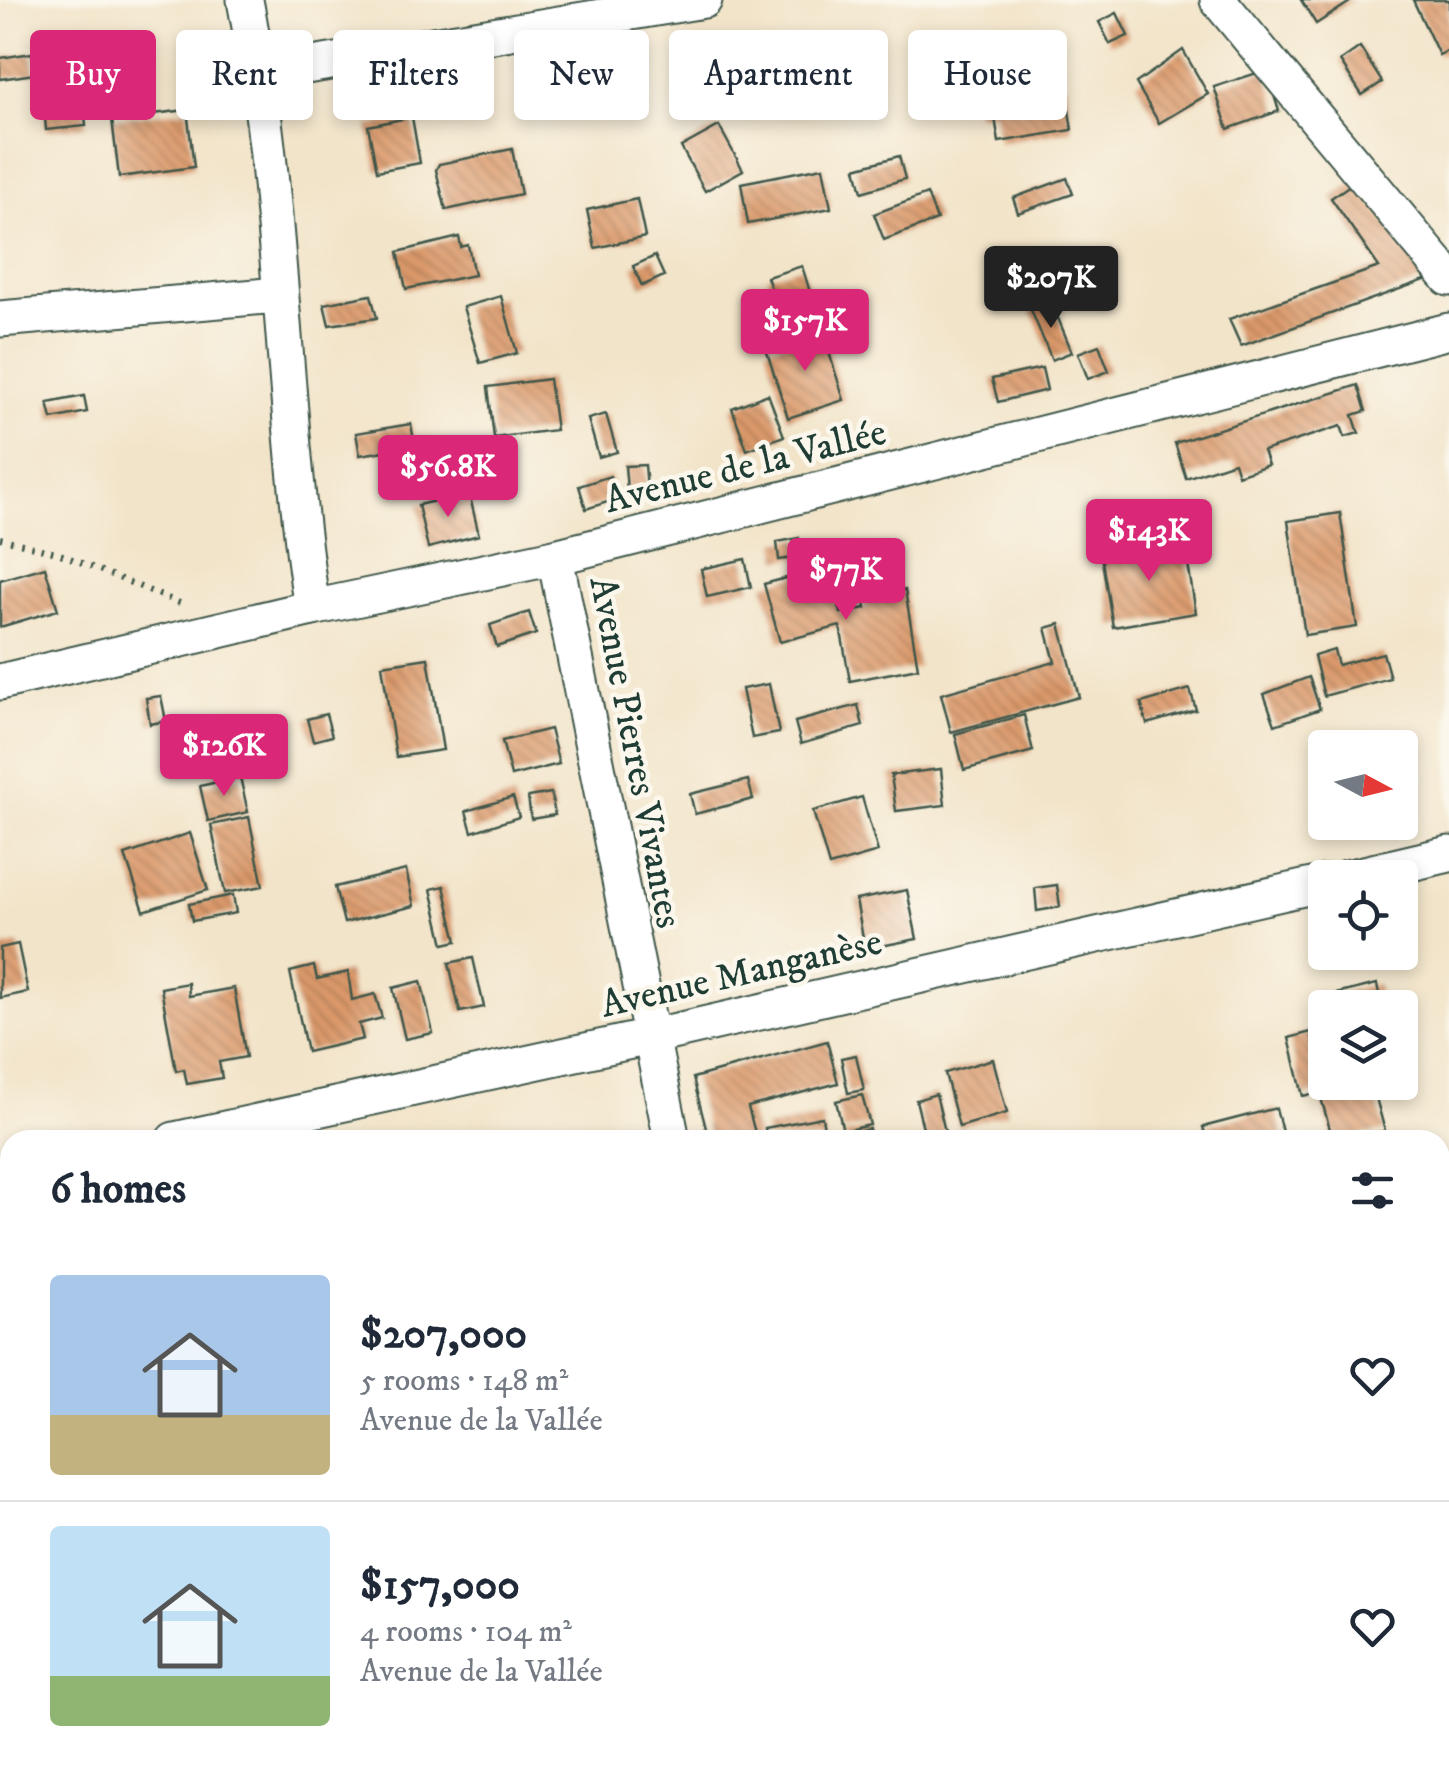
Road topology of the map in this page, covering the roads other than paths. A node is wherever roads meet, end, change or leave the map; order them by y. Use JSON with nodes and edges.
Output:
{"nodes":[{"id":1,"x":244,"y":0,"type":"edge"},
{"id":2,"x":704,"y":0,"type":"edge"},
{"id":3,"x":1218,"y":0,"type":"edge"},
{"id":4,"x":646,"y":5,"type":"edge"},
{"id":5,"x":250,"y":30,"type":"edge"},
{"id":6,"x":313,"y":64,"type":"edge"},
{"id":7,"x":262,"y":120,"type":"edge"},
{"id":8,"x":1449,"y":278,"type":"edge"},
{"id":9,"x":278,"y":295,"type":"junction"},
{"id":10,"x":0,"y":319,"type":"edge"},
{"id":11,"x":1449,"y":331,"type":"edge"},
{"id":12,"x":556,"y":557,"type":"junction"},
{"id":13,"x":312,"y":608,"type":"junction"},
{"id":14,"x":0,"y":682,"type":"edge"},
{"id":15,"x":1449,"y":854,"type":"edge"},
{"id":16,"x":1418,"y":861,"type":"edge"},
{"id":17,"x":1308,"y":886,"type":"edge"},
{"id":18,"x":650,"y":1037,"type":"junction"},
{"id":19,"x":220,"y":1130,"type":"edge"},
{"id":20,"x":670,"y":1130,"type":"edge"}],
"edges":[{"from":1,"to":5,"type":"street"},
{"from":2,"to":4,"type":"street"},
{"from":3,"to":8,"type":"street"},
{"from":4,"to":6,"type":"street"},
{"from":7,"to":9,"type":"street"},
{"from":9,"to":10,"type":"street"},
{"from":9,"to":13,"type":"street"},
{"from":11,"to":12,"type":"street","name":"Avenue de la Vallée"},
{"from":12,"to":13,"type":"street","name":"Avenue de la Vallée"},
{"from":12,"to":18,"type":"street","name":"Avenue Pierres Vivantes"},
{"from":13,"to":14,"type":"street","name":"Avenue de la Vallée"},
{"from":15,"to":16,"type":"street"},
{"from":17,"to":18,"type":"street","name":"Avenue Manganèse"},
{"from":18,"to":19,"type":"street","name":"Avenue Manganèse"},
{"from":18,"to":20,"type":"street","name":"Avenue Pierres Vivantes"}]}
